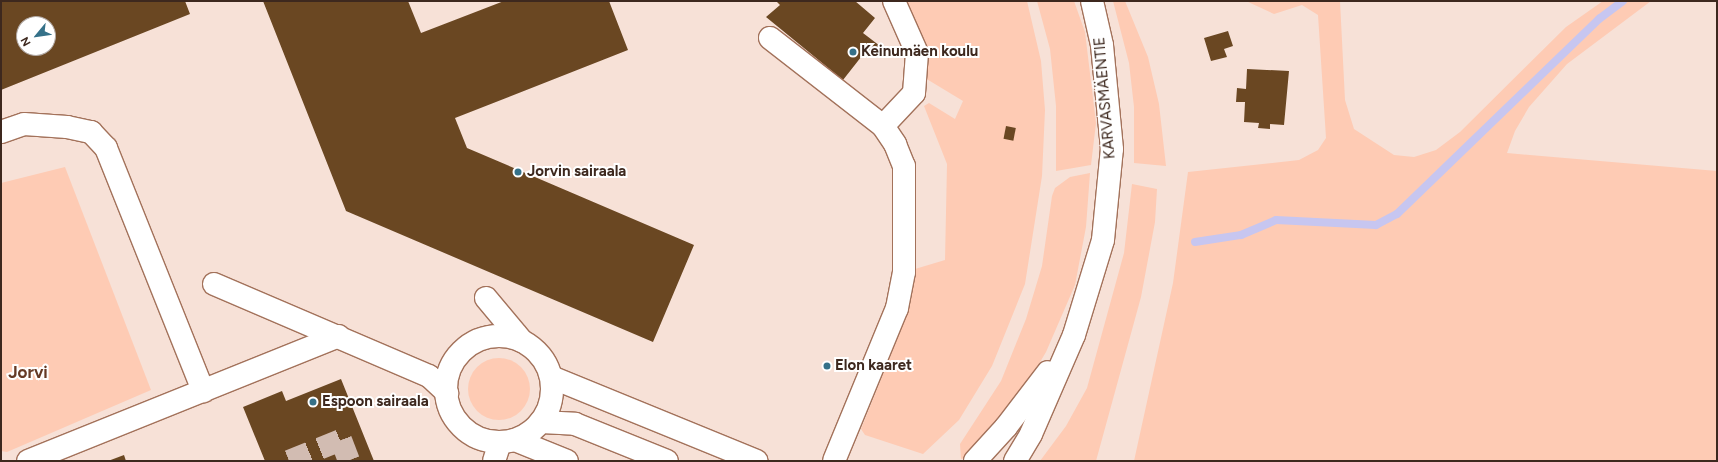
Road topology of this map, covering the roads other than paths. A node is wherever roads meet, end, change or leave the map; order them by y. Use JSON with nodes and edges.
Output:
{"nodes":[{"id":1,"x":894,"y":1,"type":"edge"},
{"id":2,"x":1092,"y":1,"type":"edge"},
{"id":3,"x":770,"y":38,"type":"dead end"},
{"id":4,"x":883,"y":126,"type":"junction"},
{"id":5,"x":1,"y":132,"type":"edge"},
{"id":6,"x":214,"y":284,"type":"dead end"},
{"id":7,"x":1074,"y":335,"type":"junction"},
{"id":8,"x":339,"y":336,"type":"junction"},
{"id":9,"x":477,"y":341,"type":"junction"},
{"id":10,"x":522,"y":341,"type":"junction"},
{"id":11,"x":551,"y":377,"type":"junction"},
{"id":12,"x":203,"y":391,"type":"junction"},
{"id":13,"x":447,"y":393,"type":"junction"},
{"id":14,"x":541,"y":422,"type":"junction"},
{"id":15,"x":503,"y":447,"type":"edge"},
{"id":16,"x":28,"y":461,"type":"edge"},
{"id":17,"x":567,"y":461,"type":"edge"},
{"id":18,"x":667,"y":461,"type":"edge"},
{"id":19,"x":757,"y":461,"type":"edge"},
{"id":20,"x":834,"y":461,"type":"edge"},
{"id":21,"x":975,"y":461,"type":"edge"},
{"id":22,"x":1015,"y":461,"type":"edge"}],
"edges":[{"from":1,"to":4,"type":"main road"},
{"from":2,"to":7,"type":"main road","name":"KARVASMÄENTIE"},
{"from":3,"to":4,"type":"main road"},
{"from":4,"to":20,"type":"main road"},
{"from":5,"to":12,"type":"main road"},
{"from":6,"to":8,"type":"main road"},
{"from":7,"to":21,"type":"main road","name":"KARVASMÄENTIE"},
{"from":7,"to":22,"type":"main road","name":"KARVASMÄENTIE"},
{"from":8,"to":12,"type":"main road"},
{"from":8,"to":13,"type":"main road"},
{"from":9,"to":10,"type":"main road"},
{"from":9,"to":10,"type":"main road"},
{"from":9,"to":13,"type":"main road"},
{"from":10,"to":11,"type":"main road"},
{"from":11,"to":14,"type":"main road"},
{"from":11,"to":19,"type":"main road"},
{"from":12,"to":16,"type":"main road"},
{"from":13,"to":15,"type":"main road"},
{"from":14,"to":15,"type":"main road"},
{"from":14,"to":18,"type":"main road"},
{"from":15,"to":17,"type":"main road"}]}
